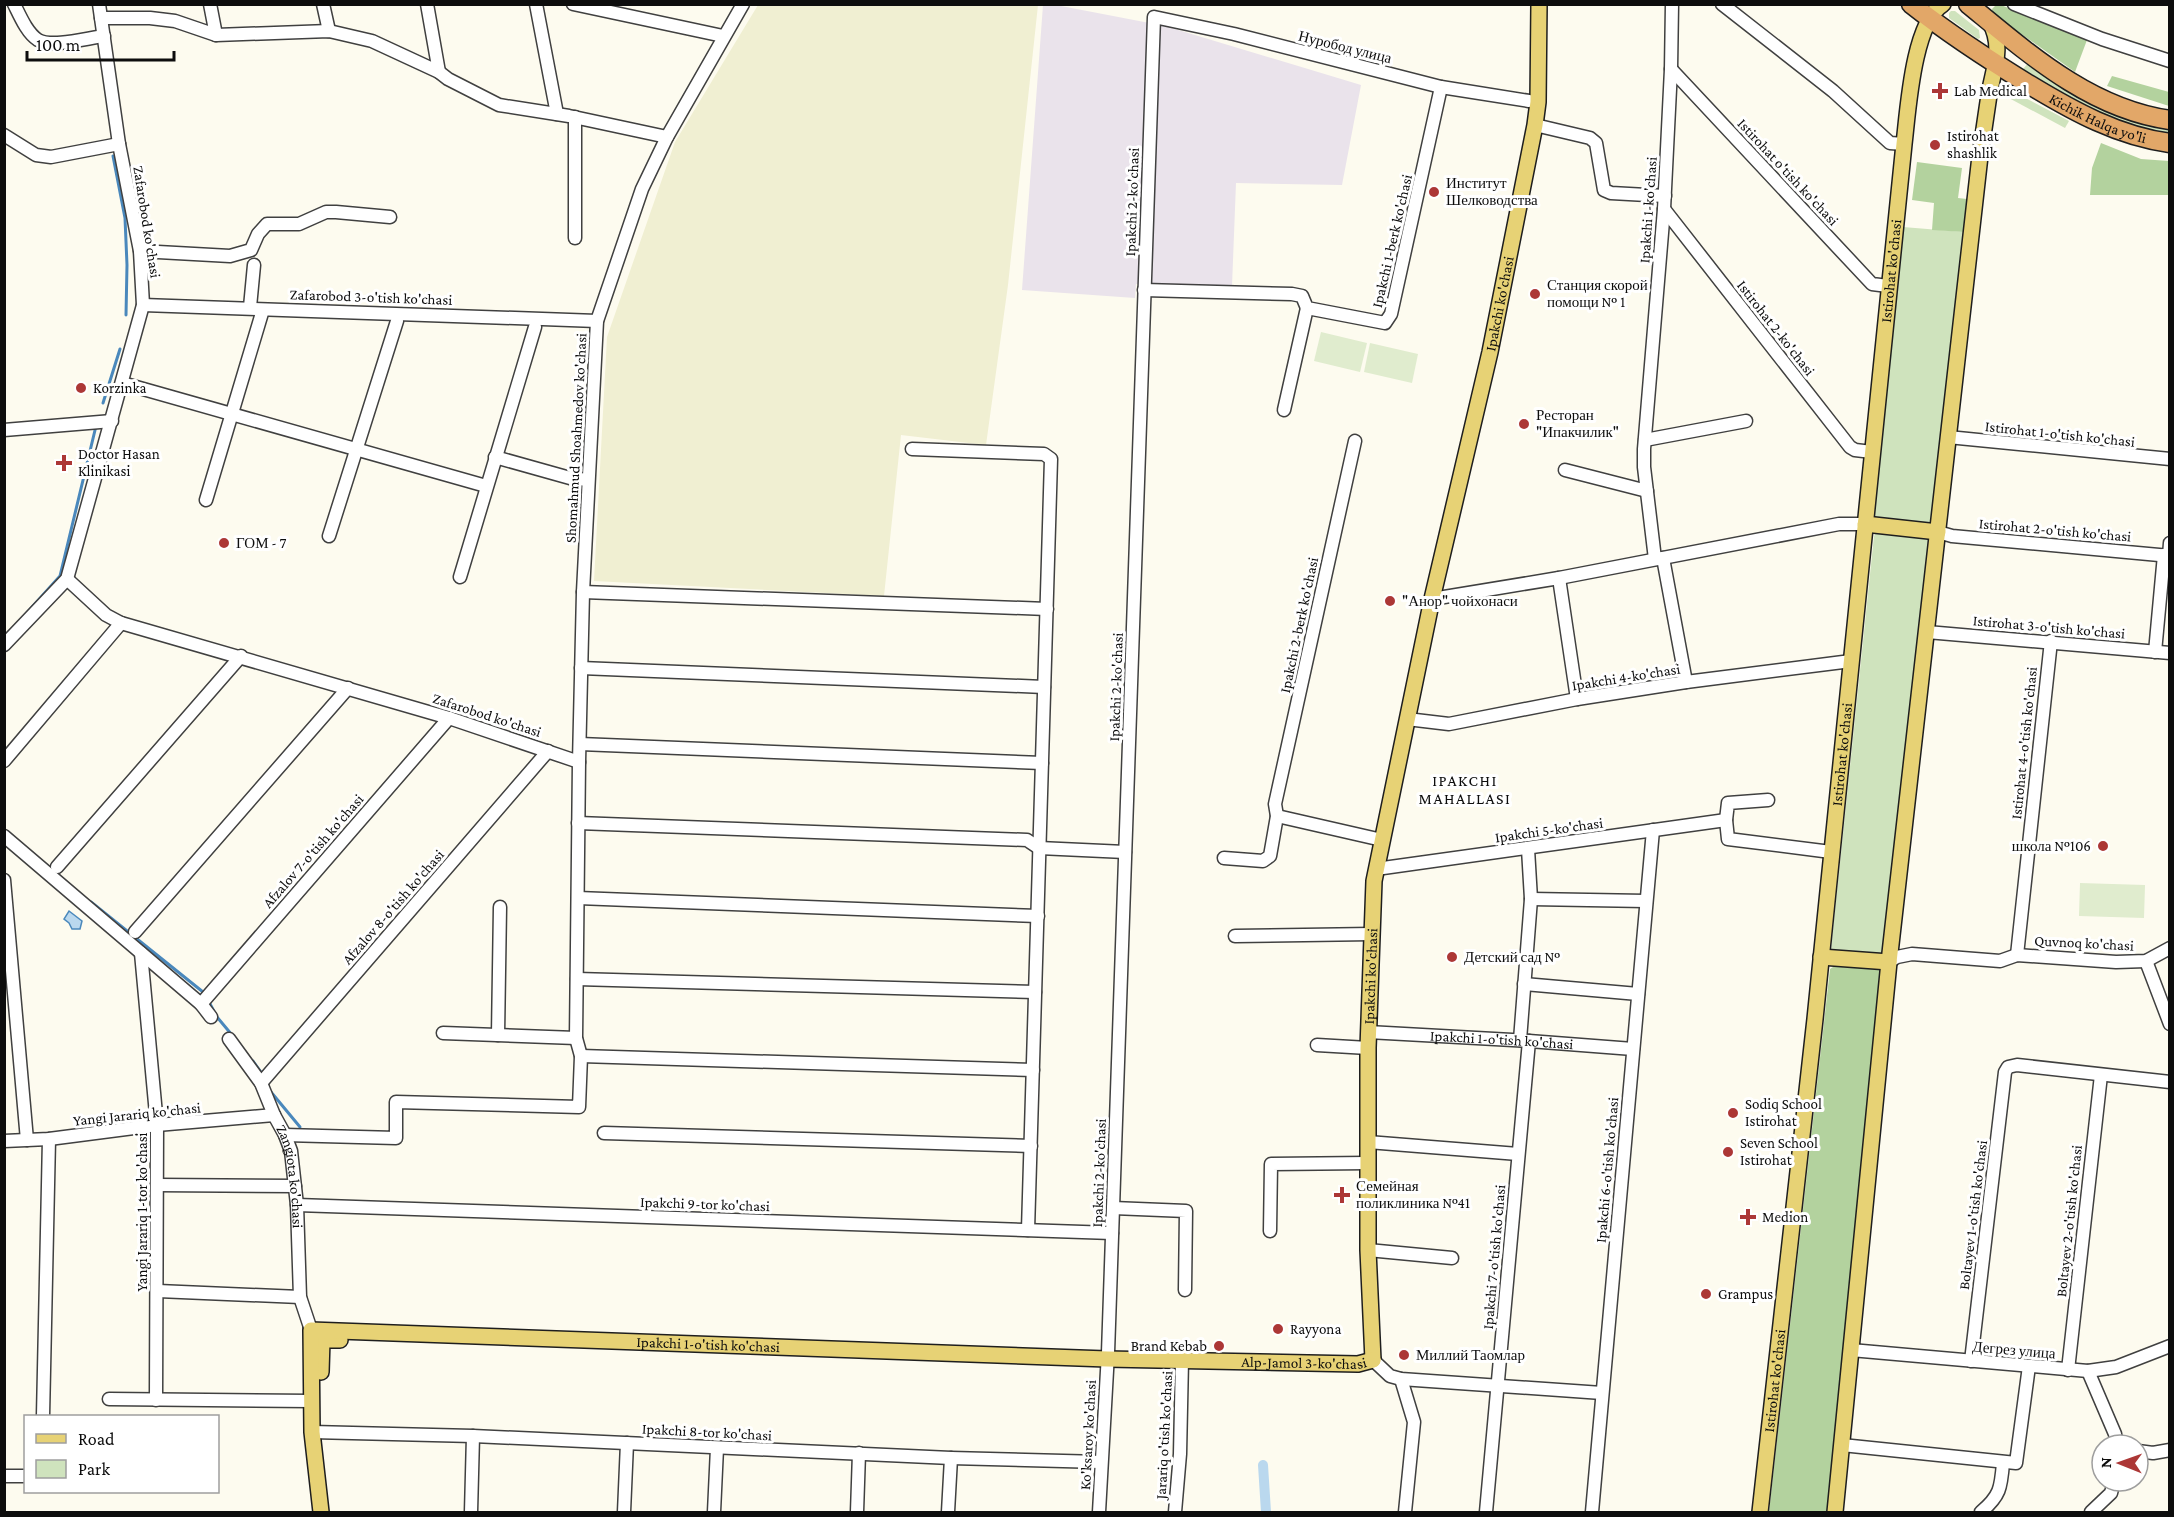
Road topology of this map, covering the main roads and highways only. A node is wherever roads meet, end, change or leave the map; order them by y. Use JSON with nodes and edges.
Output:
{"nodes":[{"id":1,"x":1539,"y":4,"type":"edge"},
{"id":2,"x":1911,"y":4,"type":"edge"},
{"id":3,"x":1943,"y":4,"type":"edge"},
{"id":4,"x":1972,"y":6,"type":"edge"},
{"id":5,"x":1929,"y":18,"type":"junction"},
{"id":6,"x":1990,"y":22,"type":"junction"},
{"id":7,"x":1996,"y":65,"type":"junction"},
{"id":8,"x":2169,"y":120,"type":"edge"},
{"id":9,"x":2169,"y":143,"type":"edge"},
{"id":10,"x":1865,"y":524,"type":"junction"},
{"id":11,"x":1938,"y":532,"type":"junction"},
{"id":12,"x":1821,"y":957,"type":"junction"},
{"id":13,"x":1889,"y":962,"type":"junction"},
{"id":14,"x":316,"y":1335,"type":"junction"},
{"id":15,"x":1373,"y":1360,"type":"joint"},
{"id":16,"x":1107,"y":1363,"type":"joint"},
{"id":17,"x":316,"y":1432,"type":"junction"},
{"id":18,"x":321,"y":1512,"type":"edge"},
{"id":19,"x":331,"y":1512,"type":"edge"},
{"id":20,"x":1760,"y":1512,"type":"edge"},
{"id":21,"x":1835,"y":1512,"type":"edge"}],
"edges":[{"from":1,"to":15,"type":"main road","name":"Ipakchi ko'chasi"},
{"from":2,"to":5,"type":"highway","name":"Kichik Halqa yo'li"},
{"from":3,"to":5,"type":"main road","name":"Istirohat ko'chasi"},
{"from":4,"to":6,"type":"highway","name":"Kichik Halqa yo'li"},
{"from":5,"to":7,"type":"highway","name":"Kichik Halqa yo'li"},
{"from":5,"to":10,"type":"main road","name":"Istirohat ko'chasi"},
{"from":6,"to":7,"type":"main road"},
{"from":6,"to":8,"type":"highway","name":"Kichik Halqa yo'li"},
{"from":7,"to":9,"type":"highway","name":"Kichik Halqa yo'li"},
{"from":7,"to":11,"type":"main road"},
{"from":10,"to":11,"type":"main road"},
{"from":10,"to":12,"type":"main road","name":"Istirohat ko'chasi"},
{"from":11,"to":13,"type":"main road"},
{"from":12,"to":13,"type":"main road"},
{"from":12,"to":20,"type":"main road","name":"Istirohat ko'chasi"},
{"from":13,"to":21,"type":"main road"},
{"from":14,"to":16,"type":"main road","name":"Ipakchi 1-o'tish ko'chasi"},
{"from":14,"to":17,"type":"main road","name":"Zangiota ko'chasi"},
{"from":14,"to":17,"type":"main road","name":"Zangiota ko'chasi"},
{"from":15,"to":16,"type":"main road","name":"Alp-Jamol 3-ko'chasi"},
{"from":17,"to":18,"type":"main road","name":"Zangiota ko'chasi"},
{"from":17,"to":19,"type":"main road","name":"Zangiota ko'chasi"}]}
